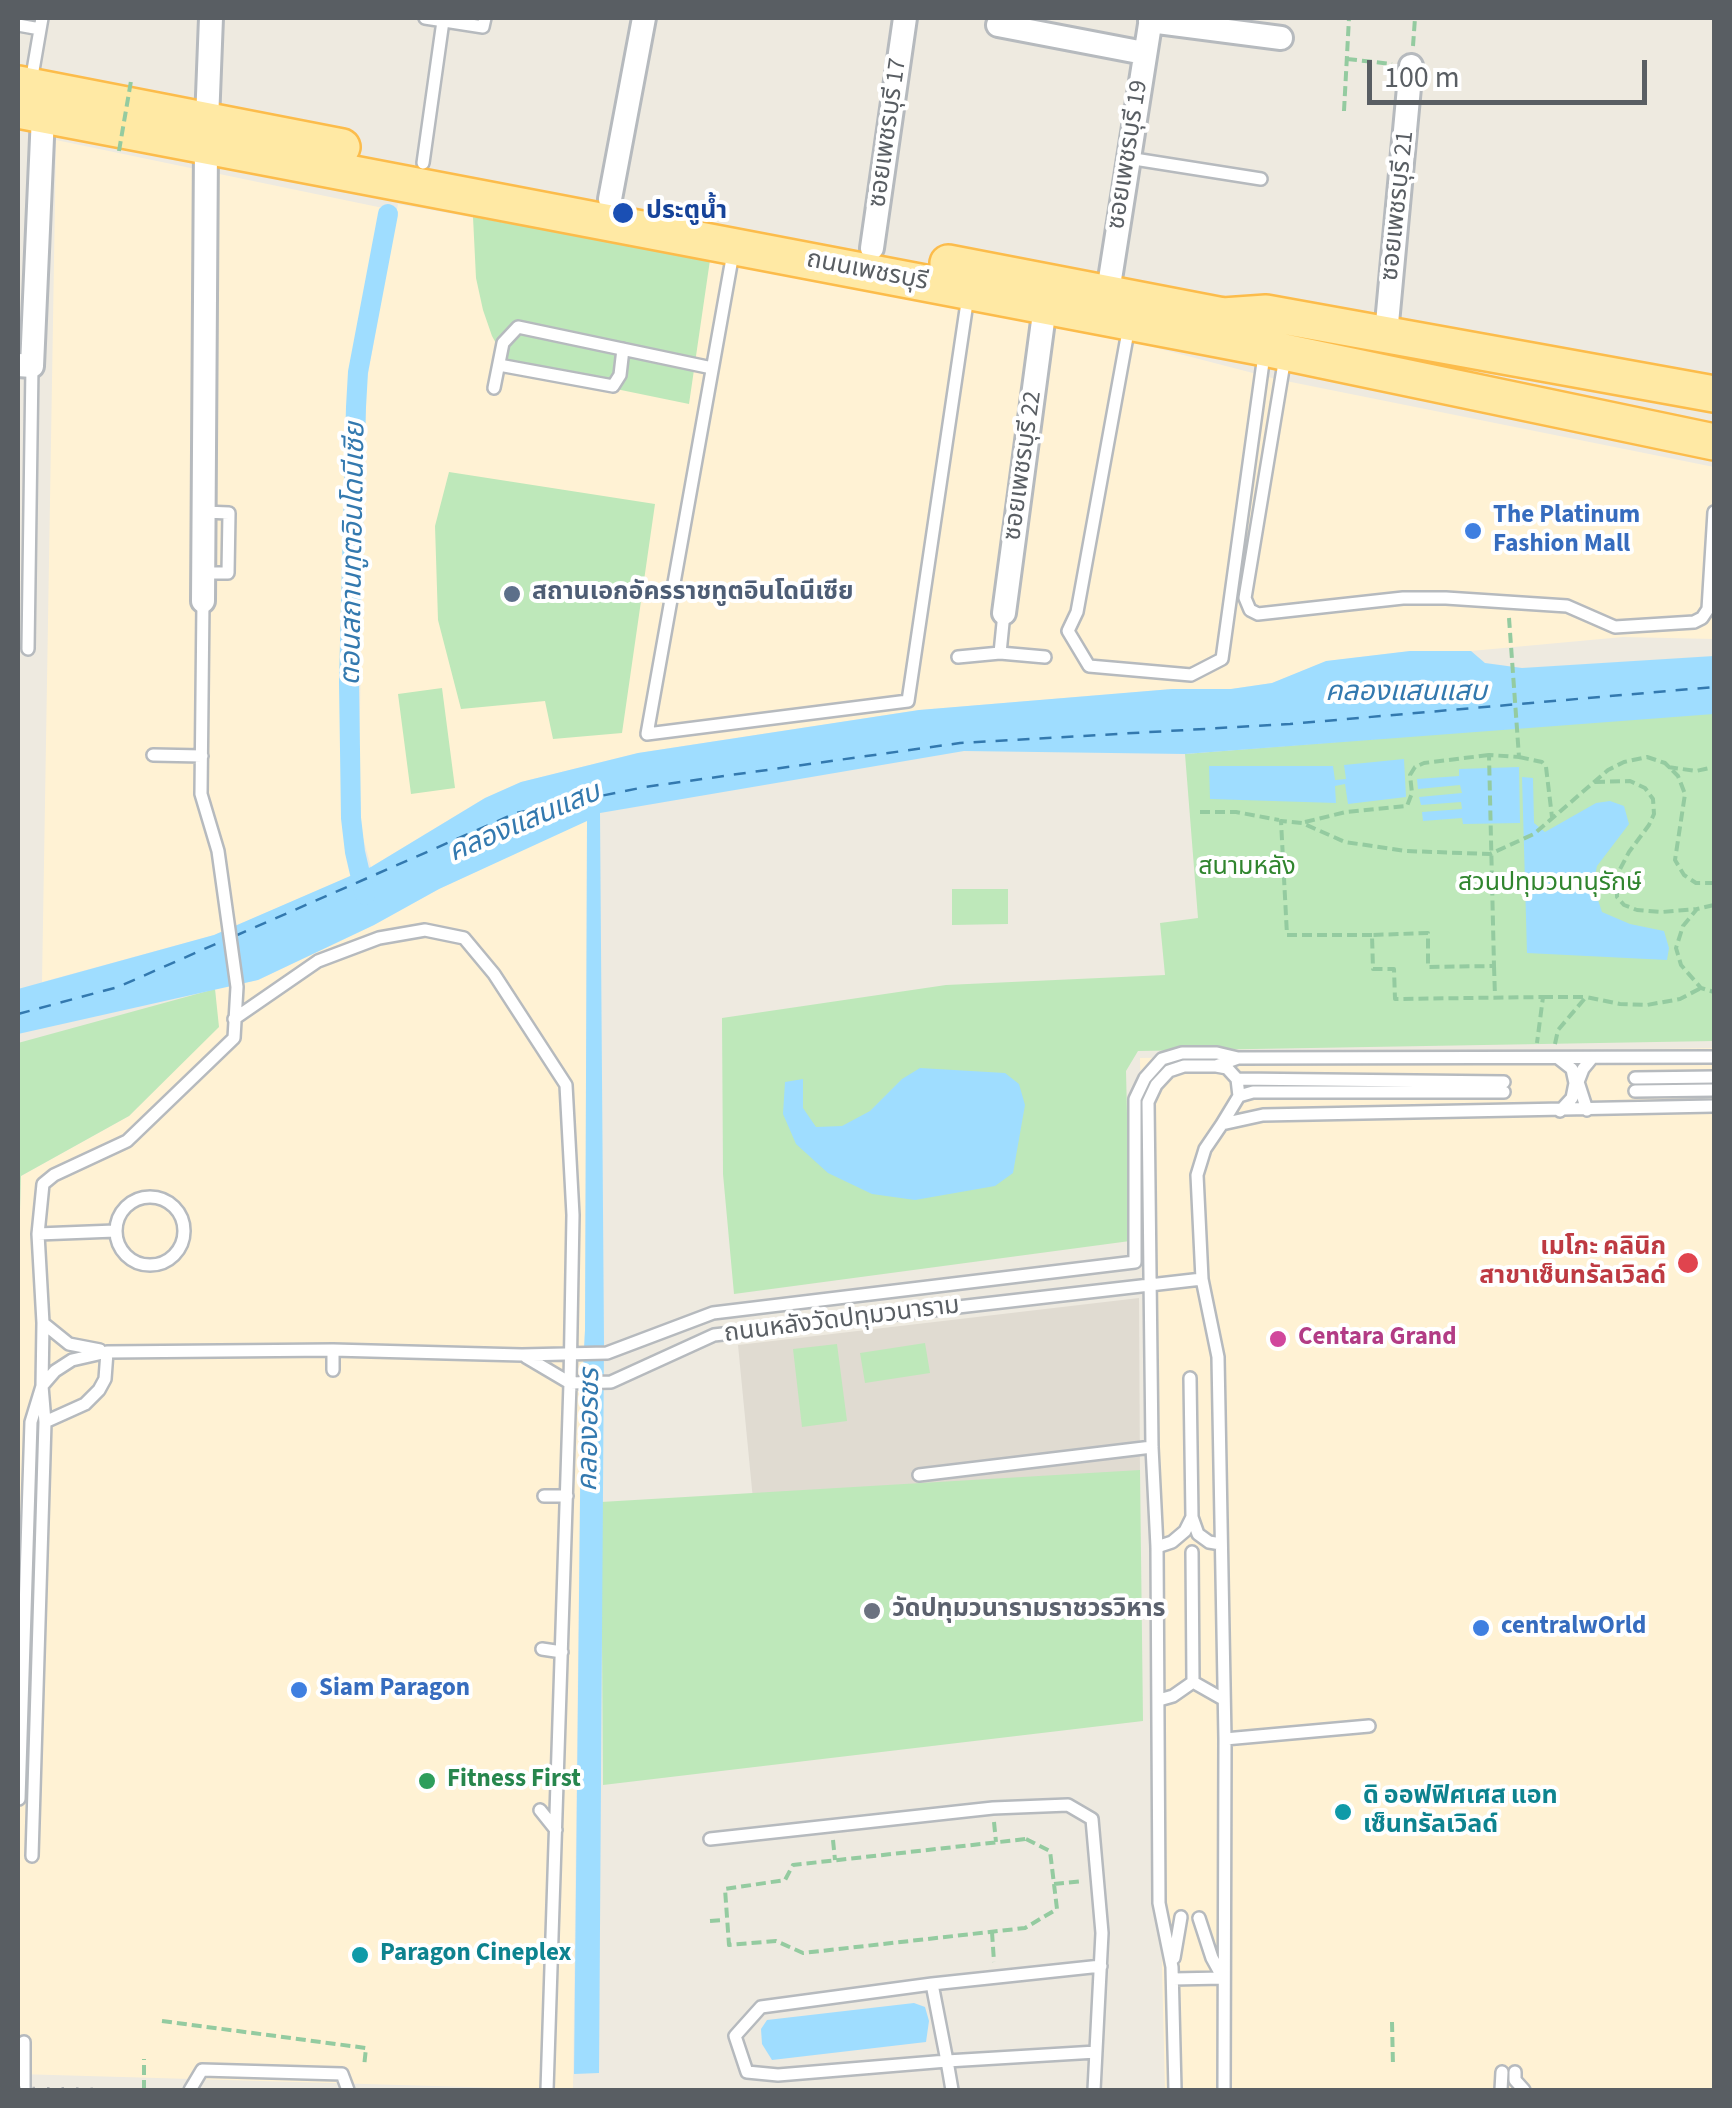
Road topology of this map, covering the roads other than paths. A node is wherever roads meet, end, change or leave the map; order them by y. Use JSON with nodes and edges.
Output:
{"nodes":[{"id":1,"x":211,"y":18,"type":"edge"},
{"id":2,"x":425,"y":18,"type":"edge"},
{"id":3,"x":484,"y":18,"type":"edge"},
{"id":4,"x":644,"y":18,"type":"edge"},
{"id":5,"x":905,"y":18,"type":"edge"},
{"id":6,"x":1151,"y":19,"type":"edge"},
{"id":7,"x":443,"y":21,"type":"junction"},
{"id":8,"x":41,"y":23,"type":"edge"},
{"id":9,"x":18,"y":25,"type":"edge"},
{"id":10,"x":998,"y":26,"type":"dead end"},
{"id":11,"x":1280,"y":38,"type":"dead end"},
{"id":12,"x":1144,"y":52,"type":"junction"},
{"id":13,"x":1411,"y":66,"type":"road end"},
{"id":14,"x":27,"y":99,"type":"edge"},
{"id":15,"x":206,"y":134,"type":"junction"},
{"id":16,"x":1128,"y":158,"type":"junction"},
{"id":17,"x":423,"y":163,"type":"junction"},
{"id":18,"x":1261,"y":178,"type":"dead end"},
{"id":19,"x":610,"y":199,"type":"junction"},
{"id":20,"x":734,"y":247,"type":"junction"},
{"id":21,"x":872,"y":248,"type":"junction"},
{"id":22,"x":968,"y":292,"type":"junction"},
{"id":23,"x":1108,"y":292,"type":"junction"},
{"id":24,"x":1045,"y":312,"type":"junction"},
{"id":25,"x":1130,"y":322,"type":"junction"},
{"id":26,"x":1386,"y":334,"type":"junction"},
{"id":27,"x":624,"y":349,"type":"junction"},
{"id":28,"x":1275,"y":350,"type":"junction"},
{"id":29,"x":499,"y":365,"type":"junction"},
{"id":30,"x":25,"y":366,"type":"edge"},
{"id":31,"x":712,"y":368,"type":"junction"},
{"id":32,"x":494,"y":388,"type":"dead end"},
{"id":33,"x":1714,"y":394,"type":"edge"},
{"id":34,"x":1714,"y":442,"type":"edge"},
{"id":35,"x":1714,"y":512,"type":"edge"},
{"id":36,"x":1712,"y":588,"type":"edge"},
{"id":37,"x":203,"y":601,"type":"joint"},
{"id":38,"x":1004,"y":614,"type":"joint"},
{"id":39,"x":1708,"y":615,"type":"edge"},
{"id":40,"x":28,"y":649,"type":"dead end"},
{"id":41,"x":1000,"y":653,"type":"junction"},
{"id":42,"x":1045,"y":657,"type":"dead end"},
{"id":43,"x":958,"y":658,"type":"dead end"},
{"id":44,"x":153,"y":755,"type":"dead end"},
{"id":45,"x":202,"y":756,"type":"junction"},
{"id":46,"x":234,"y":1019,"type":"junction"},
{"id":47,"x":1714,"y":1057,"type":"edge"},
{"id":48,"x":1238,"y":1058,"type":"junction"},
{"id":49,"x":1554,"y":1058,"type":"junction"},
{"id":50,"x":1592,"y":1058,"type":"junction"},
{"id":51,"x":1216,"y":1066,"type":"junction"},
{"id":52,"x":1714,"y":1078,"type":"edge"},
{"id":53,"x":1237,"y":1079,"type":"junction"},
{"id":54,"x":1714,"y":1090,"type":"edge"},
{"id":55,"x":1238,"y":1096,"type":"junction"},
{"id":56,"x":1714,"y":1106,"type":"edge"},
{"id":57,"x":1587,"y":1110,"type":"junction"},
{"id":58,"x":1560,"y":1111,"type":"junction"},
{"id":59,"x":1222,"y":1124,"type":"junction"},
{"id":60,"x":115,"y":1231,"type":"junction"},
{"id":61,"x":38,"y":1234,"type":"junction"},
{"id":62,"x":1202,"y":1280,"type":"junction"},
{"id":63,"x":1149,"y":1286,"type":"junction"},
{"id":64,"x":43,"y":1323,"type":"junction"},
{"id":65,"x":333,"y":1350,"type":"junction"},
{"id":66,"x":106,"y":1352,"type":"junction"},
{"id":67,"x":522,"y":1355,"type":"junction"},
{"id":68,"x":576,"y":1355,"type":"junction"},
{"id":69,"x":332,"y":1370,"type":"dead end"},
{"id":70,"x":1190,"y":1378,"type":"dead end"},
{"id":71,"x":576,"y":1383,"type":"junction"},
{"id":72,"x":42,"y":1386,"type":"junction"},
{"id":73,"x":45,"y":1422,"type":"junction"},
{"id":74,"x":1152,"y":1448,"type":"junction"},
{"id":75,"x":919,"y":1475,"type":"dead end"},
{"id":76,"x":544,"y":1496,"type":"dead end"},
{"id":77,"x":567,"y":1496,"type":"junction"},
{"id":78,"x":1192,"y":1517,"type":"junction"},
{"id":79,"x":1221,"y":1544,"type":"junction"},
{"id":80,"x":1157,"y":1547,"type":"junction"},
{"id":81,"x":1192,"y":1552,"type":"dead end"},
{"id":82,"x":542,"y":1650,"type":"dead end"},
{"id":83,"x":562,"y":1652,"type":"junction"},
{"id":84,"x":1193,"y":1682,"type":"junction"},
{"id":85,"x":1159,"y":1700,"type":"junction"},
{"id":86,"x":1224,"y":1700,"type":"junction"},
{"id":87,"x":1369,"y":1726,"type":"dead end"},
{"id":88,"x":1225,"y":1739,"type":"junction"},
{"id":89,"x":35,"y":1801,"type":"junction"},
{"id":90,"x":18,"y":1802,"type":"edge"},
{"id":91,"x":540,"y":1810,"type":"dead end"},
{"id":92,"x":556,"y":1830,"type":"junction"},
{"id":93,"x":710,"y":1839,"type":"dead end"},
{"id":94,"x":32,"y":1856,"type":"dead end"},
{"id":95,"x":1181,"y":1917,"type":"dead end"},
{"id":96,"x":1199,"y":1918,"type":"dead end"},
{"id":97,"x":1100,"y":1966,"type":"junction"},
{"id":98,"x":1172,"y":1973,"type":"junction"},
{"id":99,"x":1223,"y":1978,"type":"junction"},
{"id":100,"x":932,"y":1984,"type":"junction"},
{"id":101,"x":24,"y":2042,"type":"dead end"},
{"id":102,"x":1096,"y":2052,"type":"junction"},
{"id":103,"x":948,"y":2061,"type":"junction"},
{"id":104,"x":24,"y":2090,"type":"edge"},
{"id":105,"x":190,"y":2090,"type":"edge"},
{"id":106,"x":348,"y":2090,"type":"edge"},
{"id":107,"x":547,"y":2090,"type":"edge"},
{"id":108,"x":952,"y":2090,"type":"edge"},
{"id":109,"x":1094,"y":2090,"type":"edge"},
{"id":110,"x":1175,"y":2090,"type":"edge"},
{"id":111,"x":1224,"y":2090,"type":"edge"},
{"id":112,"x":1501,"y":2090,"type":"edge"},
{"id":113,"x":1524,"y":2090,"type":"edge"}],
"edges":[{"from":1,"to":15,"type":"street"},
{"from":2,"to":7,"type":"lane"},
{"from":3,"to":7,"type":"lane"},
{"from":4,"to":19,"type":"street"},
{"from":5,"to":21,"type":"street","name":"ซอยเพชรบุรี 17"},
{"from":6,"to":11,"type":"street"},
{"from":6,"to":12,"type":"street","name":"ซอยเพชรบุรี 19"},
{"from":7,"to":17,"type":"lane"},
{"from":8,"to":9,"type":"lane"},
{"from":8,"to":14,"type":"lane"},
{"from":10,"to":12,"type":"street"},
{"from":12,"to":16,"type":"street","name":"ซอยเพชรบุรี 19"},
{"from":13,"to":26,"type":"street","name":"ซอยเพชรบุรี 21"},
{"from":14,"to":15,"type":"main road","name":"ถนนเพชรบุรี"},
{"from":14,"to":30,"type":"street"},
{"from":15,"to":17,"type":"main road","name":"ถนนเพชรบุรี"},
{"from":15,"to":20,"type":"main road","name":"ถนนเพชรบุรี"},
{"from":15,"to":37,"type":"street"},
{"from":16,"to":18,"type":"lane"},
{"from":16,"to":23,"type":"street","name":"ซอยเพชรบุรี 19"},
{"from":17,"to":19,"type":"main road","name":"ถนนเพชรบุรี"},
{"from":19,"to":21,"type":"main road","name":"ถนนเพชรบุรี"},
{"from":20,"to":22,"type":"main road","name":"ถนนเพชรบุรี"},
{"from":20,"to":31,"type":"lane"},
{"from":21,"to":23,"type":"main road","name":"ถนนเพชรบุรี"},
{"from":22,"to":24,"type":"main road","name":"ถนนเพชรบุรี"},
{"from":22,"to":31,"type":"lane"},
{"from":23,"to":26,"type":"main road","name":"ถนนเพชรบุรี"},
{"from":24,"to":25,"type":"main road","name":"ถนนเพชรบุรี"},
{"from":24,"to":38,"type":"street","name":"ซอยเพชรบุรี 22"},
{"from":25,"to":28,"type":"main road","name":"ถนนเพชรบุรี"},
{"from":25,"to":28,"type":"lane"},
{"from":26,"to":33,"type":"main road","name":"ถนนเพชรบุรี"},
{"from":27,"to":29,"type":"lane"},
{"from":27,"to":29,"type":"lane"},
{"from":27,"to":31,"type":"lane"},
{"from":28,"to":34,"type":"main road","name":"ถนนเพชรบุรี"},
{"from":28,"to":39,"type":"lane"},
{"from":29,"to":32,"type":"lane"},
{"from":30,"to":40,"type":"lane"},
{"from":35,"to":36,"type":"lane"},
{"from":36,"to":39,"type":"lane"},
{"from":37,"to":45,"type":"lane"},
{"from":38,"to":41,"type":"lane"},
{"from":41,"to":42,"type":"lane"},
{"from":41,"to":43,"type":"lane"},
{"from":44,"to":45,"type":"lane"},
{"from":45,"to":46,"type":"lane"},
{"from":46,"to":61,"type":"lane"},
{"from":46,"to":68,"type":"lane"},
{"from":47,"to":50,"type":"lane"},
{"from":48,"to":49,"type":"lane"},
{"from":48,"to":51,"type":"lane"},
{"from":48,"to":68,"type":"lane","name":"ถนนหลังวัดปทุมวนาราม"},
{"from":49,"to":50,"type":"lane"},
{"from":49,"to":58,"type":"lane"},
{"from":50,"to":57,"type":"lane"},
{"from":51,"to":53,"type":"lane"},
{"from":51,"to":63,"type":"lane"},
{"from":52,"to":54,"type":"lane"},
{"from":53,"to":55,"type":"lane"},
{"from":53,"to":55,"type":"lane"},
{"from":55,"to":59,"type":"lane"},
{"from":56,"to":57,"type":"lane"},
{"from":57,"to":58,"type":"lane"},
{"from":58,"to":59,"type":"lane"},
{"from":59,"to":62,"type":"lane"},
{"from":60,"to":60,"type":"lane"},
{"from":60,"to":61,"type":"lane"},
{"from":61,"to":64,"type":"lane"},
{"from":62,"to":63,"type":"lane","name":"ถนนหลังวัดปทุมวนาราม"},
{"from":62,"to":79,"type":"lane"},
{"from":63,"to":71,"type":"lane","name":"ถนนหลังวัดปทุมวนาราม"},
{"from":63,"to":74,"type":"lane"},
{"from":64,"to":66,"type":"lane"},
{"from":64,"to":72,"type":"lane"},
{"from":65,"to":66,"type":"lane","name":"ถนนหลังวัดปทุมวนาราม"},
{"from":65,"to":67,"type":"lane","name":"ถนนหลังวัดปทุมวนาราม"},
{"from":65,"to":69,"type":"lane"},
{"from":66,"to":72,"type":"lane"},
{"from":66,"to":73,"type":"lane"},
{"from":67,"to":68,"type":"lane","name":"ถนนหลังวัดปทุมวนาราม"},
{"from":67,"to":71,"type":"lane"},
{"from":68,"to":71,"type":"lane"},
{"from":70,"to":78,"type":"lane"},
{"from":71,"to":77,"type":"lane"},
{"from":72,"to":73,"type":"lane"},
{"from":72,"to":90,"type":"lane"},
{"from":73,"to":89,"type":"lane"},
{"from":74,"to":75,"type":"lane"},
{"from":74,"to":80,"type":"lane"},
{"from":76,"to":77,"type":"lane"},
{"from":77,"to":83,"type":"lane"},
{"from":78,"to":79,"type":"lane"},
{"from":78,"to":80,"type":"lane"},
{"from":79,"to":86,"type":"lane"},
{"from":80,"to":85,"type":"lane"},
{"from":81,"to":84,"type":"lane"},
{"from":82,"to":83,"type":"lane"},
{"from":83,"to":92,"type":"lane"},
{"from":84,"to":85,"type":"lane"},
{"from":84,"to":86,"type":"lane"},
{"from":85,"to":98,"type":"lane"},
{"from":86,"to":88,"type":"lane"},
{"from":87,"to":88,"type":"lane"},
{"from":88,"to":99,"type":"lane"},
{"from":89,"to":90,"type":"lane"},
{"from":89,"to":94,"type":"lane"},
{"from":91,"to":92,"type":"lane"},
{"from":92,"to":107,"type":"lane"},
{"from":93,"to":97,"type":"lane"},
{"from":95,"to":98,"type":"lane"},
{"from":96,"to":99,"type":"lane"},
{"from":97,"to":100,"type":"lane"},
{"from":97,"to":102,"type":"lane"},
{"from":98,"to":99,"type":"lane"},
{"from":98,"to":110,"type":"lane"},
{"from":99,"to":111,"type":"lane"},
{"from":100,"to":103,"type":"lane"},
{"from":100,"to":103,"type":"lane"},
{"from":101,"to":104,"type":"lane"},
{"from":102,"to":103,"type":"lane"},
{"from":102,"to":109,"type":"lane"},
{"from":103,"to":108,"type":"lane"},
{"from":105,"to":106,"type":"lane"},
{"from":112,"to":113,"type":"lane"}]}
